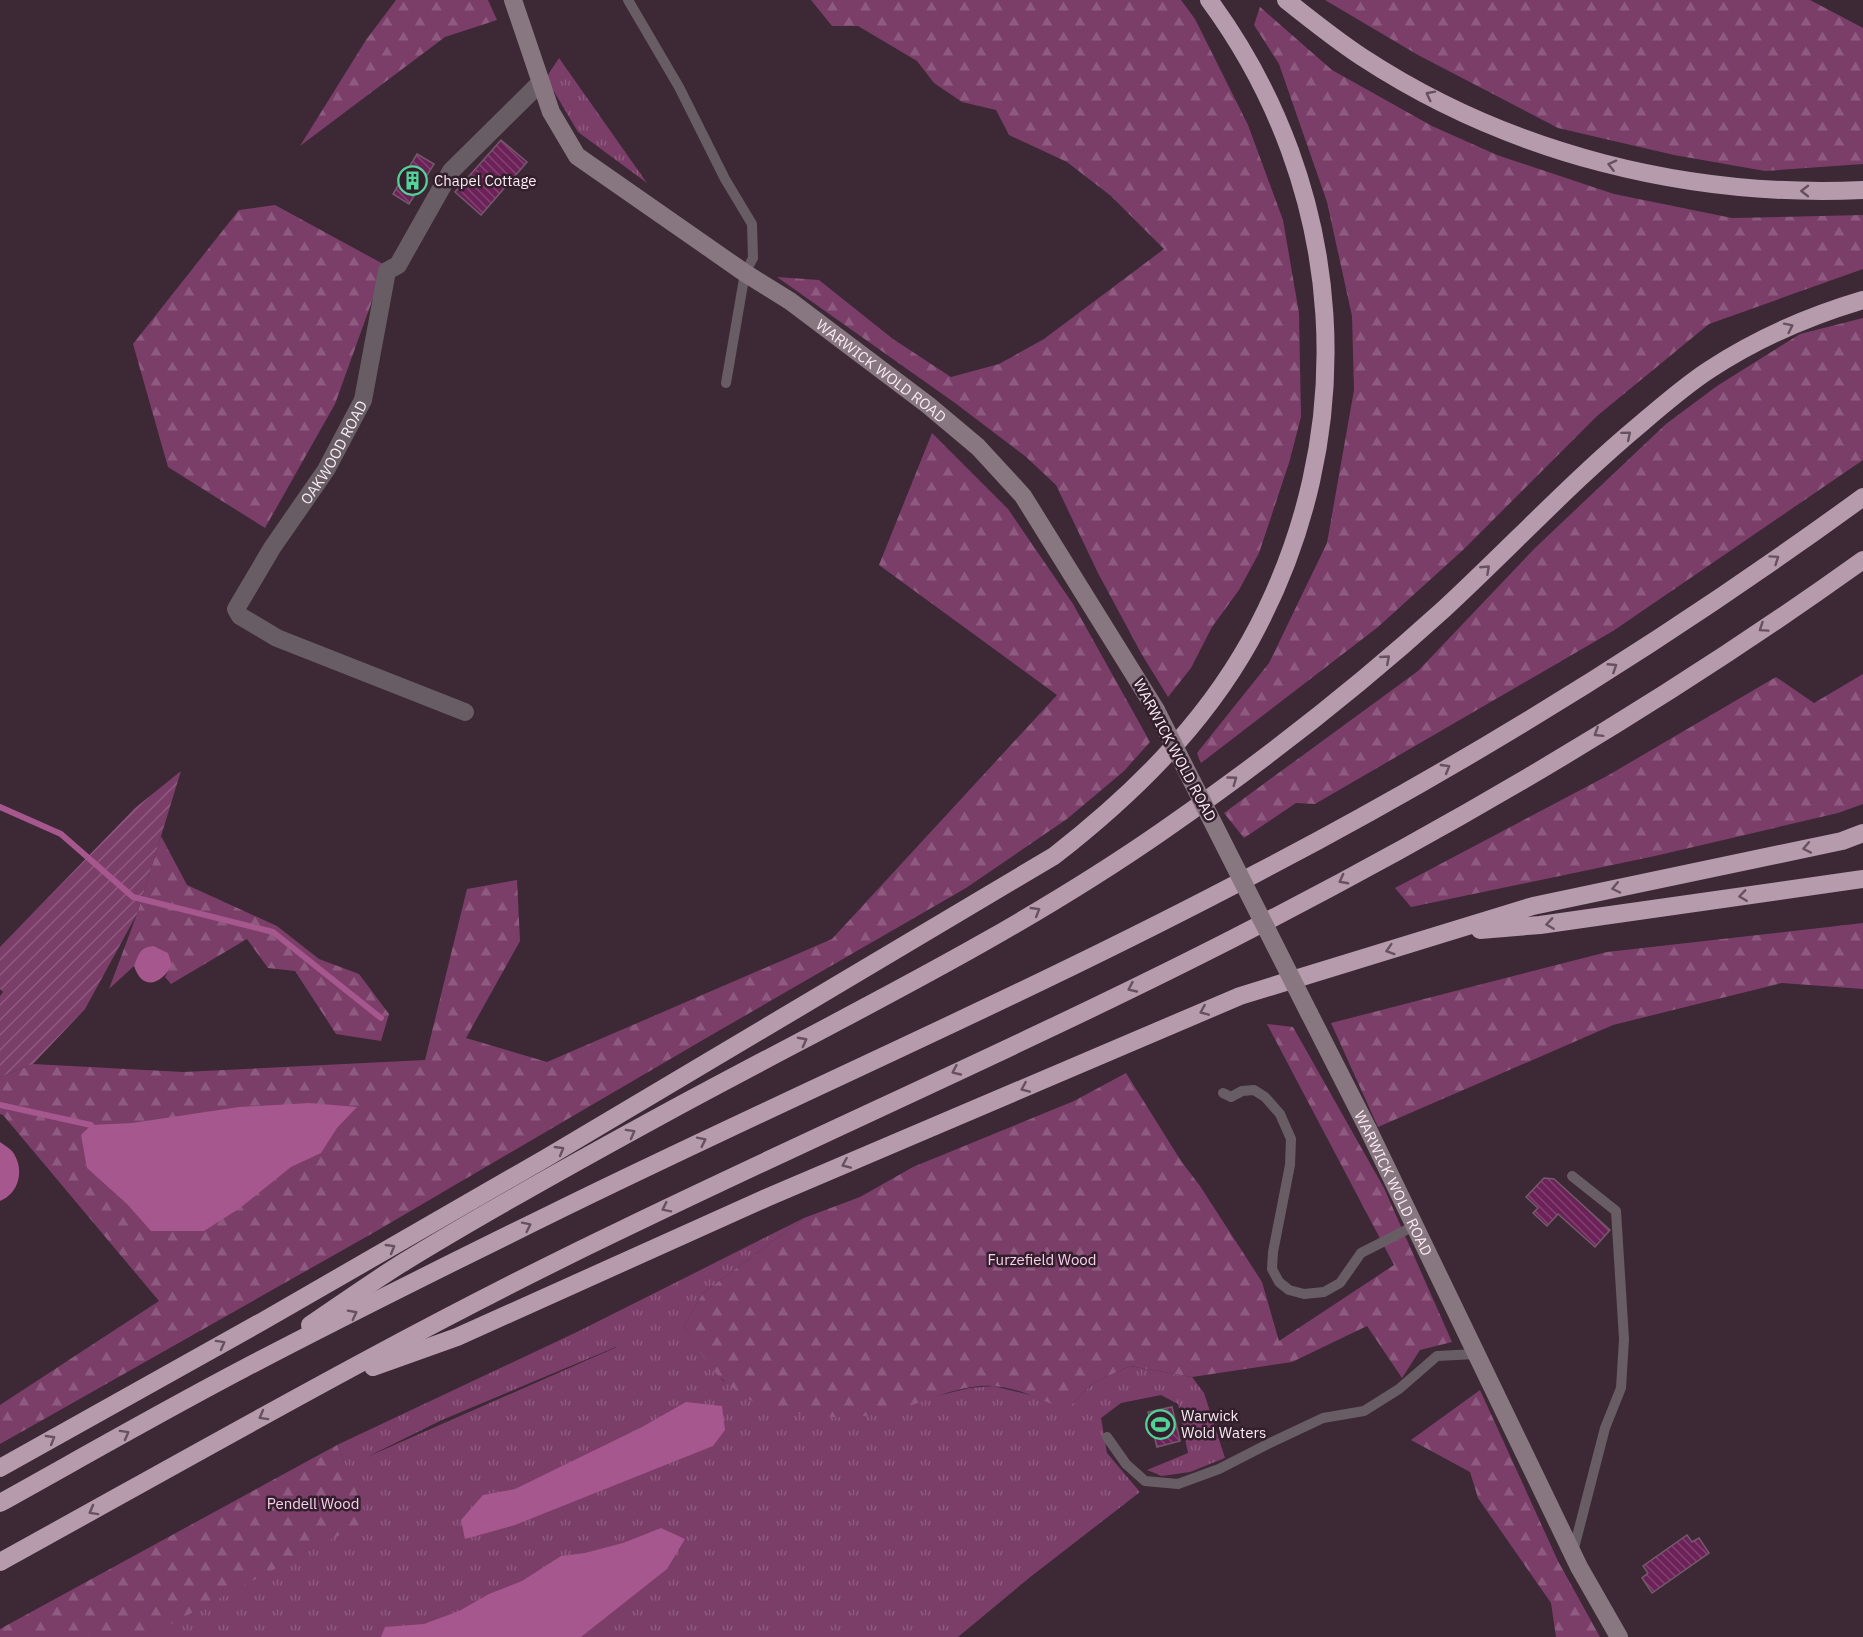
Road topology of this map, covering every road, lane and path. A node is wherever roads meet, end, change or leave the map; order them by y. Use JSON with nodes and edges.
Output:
{"nodes":[{"id":1,"x":513,"y":0,"type":"edge"},
{"id":2,"x":628,"y":0,"type":"edge"},
{"id":3,"x":1209,"y":0,"type":"edge"},
{"id":4,"x":1286,"y":0,"type":"edge"},
{"id":5,"x":540,"y":82,"type":"junction"},
{"id":6,"x":1863,"y":190,"type":"edge"},
{"id":7,"x":745,"y":273,"type":"junction"},
{"id":8,"x":1863,"y":300,"type":"edge"},
{"id":9,"x":726,"y":383,"type":"dead end"},
{"id":10,"x":1863,"y":497,"type":"edge"},
{"id":11,"x":1863,"y":560,"type":"edge"},
{"id":12,"x":465,"y":712,"type":"dead end"},
{"id":13,"x":1863,"y":833,"type":"edge"},
{"id":14,"x":1863,"y":879,"type":"edge"},
{"id":15,"x":1446,"y":934,"type":"junction"},
{"id":16,"x":1223,"y":1094,"type":"dead end"},
{"id":17,"x":1572,"y":1176,"type":"dead end"},
{"id":18,"x":1414,"y":1226,"type":"junction"},
{"id":19,"x":1476,"y":1354,"type":"junction"},
{"id":20,"x":240,"y":1370,"type":"junction"},
{"id":21,"x":314,"y":1388,"type":"junction"},
{"id":22,"x":1107,"y":1437,"type":"dead end"},
{"id":23,"x":0,"y":1468,"type":"edge"},
{"id":24,"x":0,"y":1503,"type":"edge"},
{"id":25,"x":1573,"y":1552,"type":"junction"},
{"id":26,"x":0,"y":1562,"type":"edge"},
{"id":27,"x":1619,"y":1637,"type":"edge"}],
"edges":[{"from":1,"to":5,"type":"street","name":"WARWICK WOLD ROAD"},
{"from":2,"to":7,"type":"lane"},
{"from":23,"to":3,"type":"highway","one_way":true},
{"from":6,"to":4,"type":"highway","one_way":true},
{"from":5,"to":7,"type":"street","name":"WARWICK WOLD ROAD"},
{"from":5,"to":12,"type":"street","name":"OAKWOOD ROAD"},
{"from":7,"to":9,"type":"lane"},
{"from":7,"to":18,"type":"street","name":"WARWICK WOLD ROAD","bridge":true},
{"from":20,"to":8,"type":"highway","one_way":true},
{"from":20,"to":10,"type":"highway","one_way":true},
{"from":11,"to":21,"type":"highway","one_way":true},
{"from":13,"to":15,"type":"highway","one_way":true},
{"from":14,"to":15,"type":"highway","one_way":true},
{"from":15,"to":21,"type":"highway","one_way":true},
{"from":16,"to":18,"type":"lane"},
{"from":17,"to":25,"type":"lane"},
{"from":18,"to":19,"type":"street","name":"WARWICK WOLD ROAD"},
{"from":19,"to":22,"type":"lane"},
{"from":19,"to":25,"type":"street","name":"WARWICK WOLD ROAD"},
{"from":24,"to":20,"type":"highway","one_way":true},
{"from":21,"to":26,"type":"highway","one_way":true},
{"from":25,"to":27,"type":"street","name":"WARWICK WOLD ROAD"}]}
